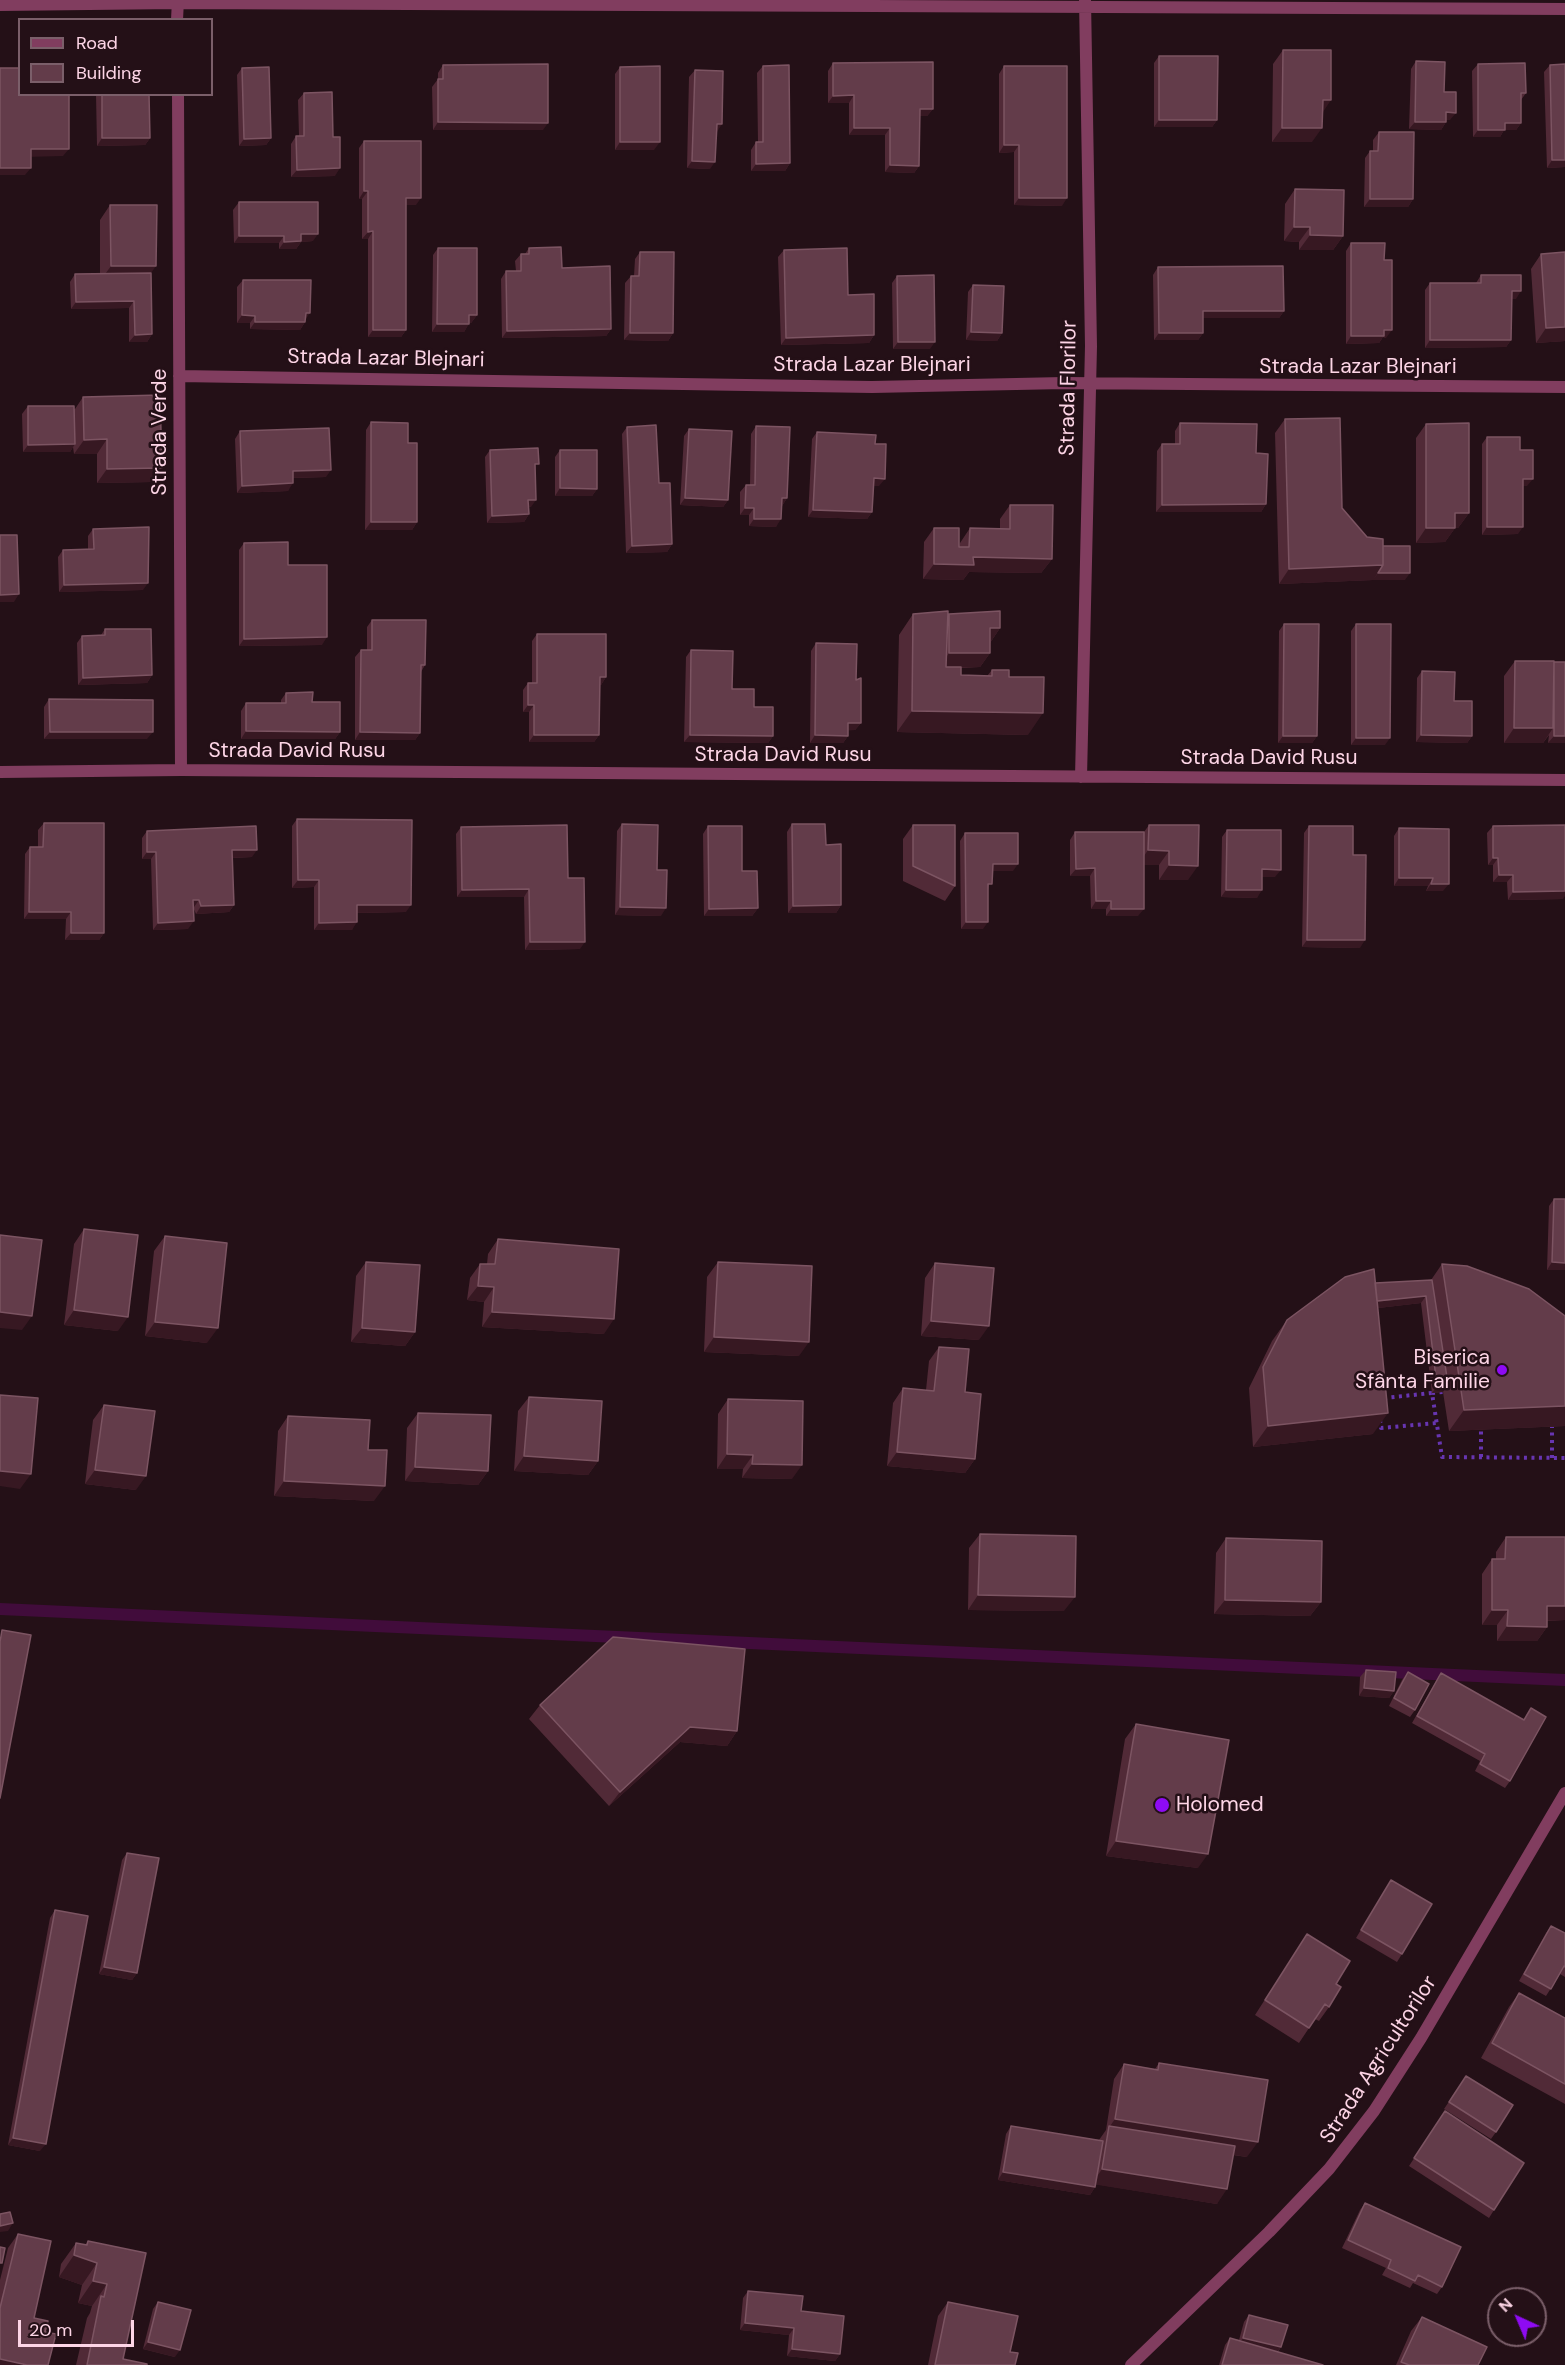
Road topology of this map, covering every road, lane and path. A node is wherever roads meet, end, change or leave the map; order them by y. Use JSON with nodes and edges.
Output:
{"nodes":[{"id":1,"x":178,"y":2,"type":"edge"},
{"id":2,"x":1085,"y":4,"type":"edge"},
{"id":3,"x":0,"y":5,"type":"edge"},
{"id":4,"x":1565,"y":9,"type":"edge"},
{"id":5,"x":177,"y":18,"type":"edge"},
{"id":6,"x":178,"y":96,"type":"edge"},
{"id":7,"x":179,"y":376,"type":"junction"},
{"id":8,"x":1088,"y":384,"type":"junction"},
{"id":9,"x":1565,"y":387,"type":"edge"},
{"id":10,"x":181,"y":770,"type":"junction"},
{"id":11,"x":0,"y":772,"type":"edge"},
{"id":12,"x":1081,"y":777,"type":"junction"},
{"id":13,"x":1565,"y":780,"type":"edge"},
{"id":14,"x":1443,"y":1392,"type":"edge"},
{"id":15,"x":1432,"y":1393,"type":"junction"},
{"id":16,"x":1378,"y":1399,"type":"edge"},
{"id":17,"x":1379,"y":1409,"type":"edge"},
{"id":18,"x":1437,"y":1423,"type":"junction"},
{"id":19,"x":1552,"y":1427,"type":"edge"},
{"id":20,"x":1481,"y":1430,"type":"edge"},
{"id":21,"x":1481,"y":1457,"type":"junction"},
{"id":22,"x":1552,"y":1458,"type":"junction"},
{"id":23,"x":1565,"y":1458,"type":"edge"},
{"id":24,"x":1565,"y":1794,"type":"edge"},
{"id":25,"x":1131,"y":2365,"type":"edge"}],
"edges":[{"from":1,"to":2,"type":"street"},
{"from":1,"to":3,"type":"street"},
{"from":1,"to":5,"type":"street"},
{"from":2,"to":4,"type":"street"},
{"from":2,"to":8,"type":"street","name":"Strada Florilor"},
{"from":6,"to":7,"type":"street","name":"Strada Verde"},
{"from":7,"to":8,"type":"street","name":"Strada Lazar Blejnari"},
{"from":7,"to":10,"type":"street","name":"Strada Verde"},
{"from":8,"to":9,"type":"street","name":"Strada Lazar Blejnari"},
{"from":8,"to":12,"type":"street","name":"Strada Florilor"},
{"from":10,"to":11,"type":"street","name":"Strada David Rusu"},
{"from":10,"to":12,"type":"street","name":"Strada David Rusu"},
{"from":12,"to":13,"type":"street","name":"Strada David Rusu"},
{"from":14,"to":15,"type":"path"},
{"from":15,"to":16,"type":"path"},
{"from":15,"to":18,"type":"path"},
{"from":17,"to":18,"type":"path"},
{"from":18,"to":21,"type":"path"},
{"from":19,"to":22,"type":"path"},
{"from":20,"to":21,"type":"path"},
{"from":21,"to":22,"type":"path"},
{"from":22,"to":23,"type":"path"},
{"from":24,"to":25,"type":"street","name":"Strada Agricultorilor"}]}
